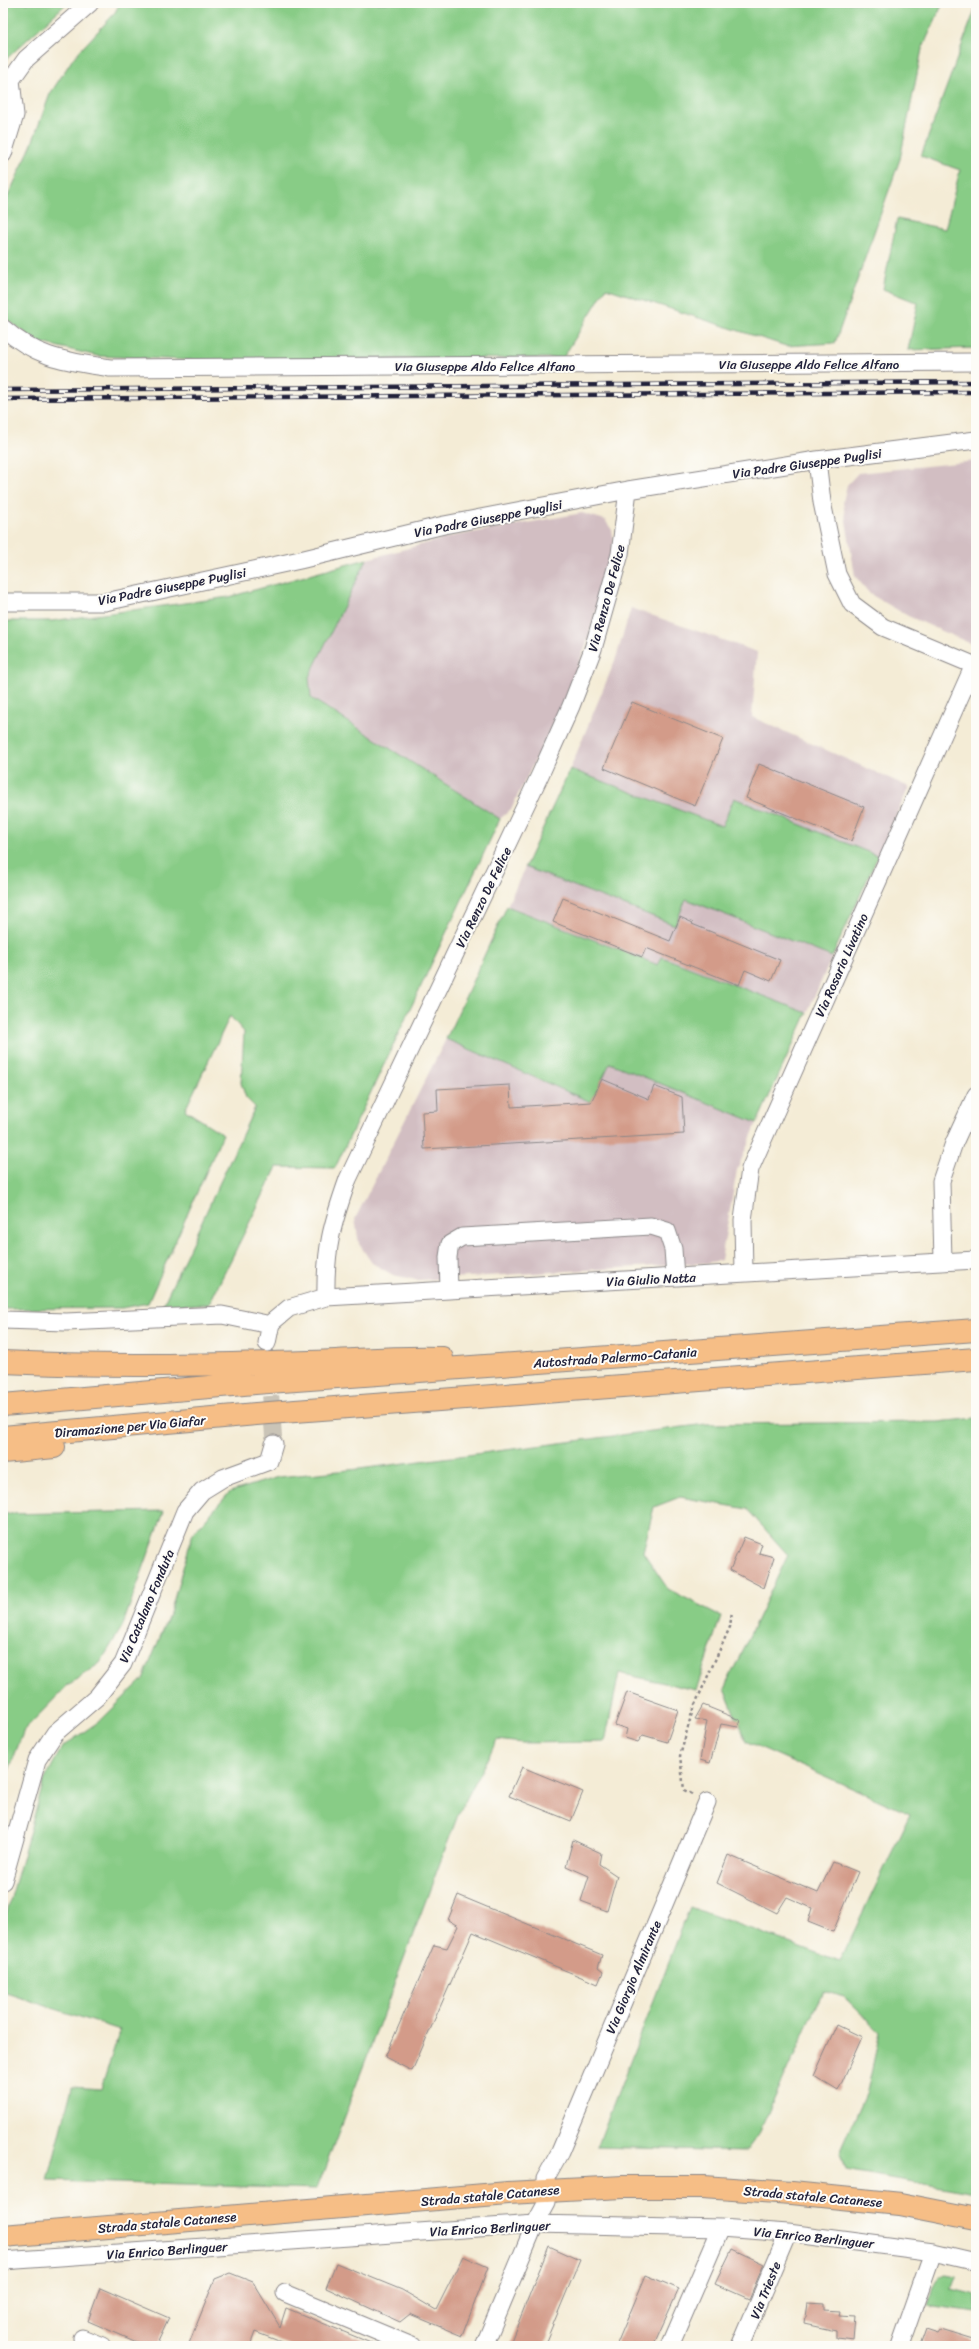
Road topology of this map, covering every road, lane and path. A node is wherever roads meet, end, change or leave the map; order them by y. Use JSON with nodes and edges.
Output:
{"nodes":[{"id":1,"x":90,"y":3,"type":"edge"},
{"id":2,"x":3,"y":154,"type":"edge"},
{"id":3,"x":3,"y":328,"type":"edge"},
{"id":4,"x":976,"y":362,"type":"edge"},
{"id":5,"x":976,"y":440,"type":"edge"},
{"id":6,"x":817,"y":460,"type":"junction"},
{"id":7,"x":628,"y":490,"type":"junction"},
{"id":8,"x":3,"y":602,"type":"edge"},
{"id":9,"x":975,"y":665,"type":"edge"},
{"id":10,"x":976,"y":1095,"type":"edge"},
{"id":11,"x":976,"y":1260,"type":"edge"},
{"id":12,"x":943,"y":1261,"type":"junction"},
{"id":13,"x":744,"y":1273,"type":"junction"},
{"id":14,"x":675,"y":1277,"type":"junction"},
{"id":15,"x":449,"y":1290,"type":"junction"},
{"id":16,"x":326,"y":1298,"type":"junction"},
{"id":17,"x":3,"y":1320,"type":"edge"},
{"id":18,"x":271,"y":1325,"type":"junction"},
{"id":19,"x":976,"y":1330,"type":"edge"},
{"id":20,"x":267,"y":1342,"type":"dead end"},
{"id":21,"x":976,"y":1359,"type":"edge"},
{"id":22,"x":3,"y":1362,"type":"edge"},
{"id":23,"x":543,"y":1362,"type":"junction"},
{"id":24,"x":732,"y":1377,"type":"junction"},
{"id":25,"x":3,"y":1405,"type":"edge"},
{"id":26,"x":3,"y":1437,"type":"edge"},
{"id":27,"x":274,"y":1444,"type":"tunnel mouth"},
{"id":28,"x":3,"y":1452,"type":"edge"},
{"id":29,"x":732,"y":1612,"type":"dead end"},
{"id":30,"x":707,"y":1802,"type":"joint"},
{"id":31,"x":3,"y":1881,"type":"edge"},
{"id":32,"x":550,"y":2179,"type":"dead end"},
{"id":33,"x":543,"y":2202,"type":"dead end"},
{"id":34,"x":976,"y":2219,"type":"edge"},
{"id":35,"x":535,"y":2224,"type":"junction"},
{"id":36,"x":721,"y":2228,"type":"junction"},
{"id":37,"x":788,"y":2232,"type":"junction"},
{"id":38,"x":3,"y":2236,"type":"edge"},
{"id":39,"x":933,"y":2252,"type":"junction"},
{"id":40,"x":3,"y":2261,"type":"edge"},
{"id":41,"x":976,"y":2262,"type":"edge"},
{"id":42,"x":284,"y":2293,"type":"dead end"},
{"id":43,"x":82,"y":2338,"type":"dead end"},
{"id":44,"x":102,"y":2346,"type":"edge"},
{"id":45,"x":412,"y":2346,"type":"edge"},
{"id":46,"x":484,"y":2346,"type":"edge"},
{"id":47,"x":670,"y":2346,"type":"edge"},
{"id":48,"x":740,"y":2346,"type":"edge"},
{"id":49,"x":900,"y":2346,"type":"edge"}],
"edges":[{"from":1,"to":2,"type":"street"},
{"from":3,"to":4,"type":"street","name":"Via Giuseppe Aldo Felice Alfano"},
{"from":5,"to":6,"type":"street","name":"Via Padre Giuseppe Puglisi"},
{"from":6,"to":7,"type":"street","name":"Via Padre Giuseppe Puglisi"},
{"from":6,"to":9,"type":"street"},
{"from":7,"to":8,"type":"street","name":"Via Padre Giuseppe Puglisi"},
{"from":7,"to":16,"type":"street","name":"Via Renzo De Felice"},
{"from":9,"to":13,"type":"street","name":"Via Rosario Livatino"},
{"from":10,"to":12,"type":"street"},
{"from":11,"to":12,"type":"street","name":"Via Giulio Natta"},
{"from":12,"to":13,"type":"street","name":"Via Giulio Natta"},
{"from":13,"to":14,"type":"street","name":"Via Giulio Natta"},
{"from":14,"to":15,"type":"street","name":"Via Giulio Natta"},
{"from":14,"to":15,"type":"street"},
{"from":15,"to":16,"type":"street","name":"Via Giulio Natta"},
{"from":16,"to":18,"type":"street","name":"Via Giulio Natta"},
{"from":17,"to":18,"type":"street"},
{"from":18,"to":20,"type":"street"},
{"from":19,"to":23,"type":"main road","name":"Autostrada Palermo-Catania"},
{"from":21,"to":24,"type":"main road"},
{"from":22,"to":23,"type":"main road"},
{"from":23,"to":25,"type":"main road","name":"Autostrada Palermo-Catania"},
{"from":24,"to":26,"type":"main road","name":"Diramazione per Via Giafar"},
{"from":24,"to":28,"type":"main road"},
{"from":27,"to":31,"type":"street","name":"Via Catalano Fonduta"},
{"from":29,"to":30,"type":"path"},
{"from":30,"to":32,"type":"street","name":"Via Giorgio Almirante"},
{"from":33,"to":35,"type":"street"},
{"from":34,"to":38,"type":"main road","name":"Strada statale Catanese"},
{"from":35,"to":36,"type":"street","name":"Via Enrico Berlinguer"},
{"from":35,"to":40,"type":"street","name":"Via Enrico Berlinguer"},
{"from":35,"to":46,"type":"street"},
{"from":36,"to":37,"type":"street","name":"Via Enrico Berlinguer"},
{"from":36,"to":47,"type":"street"},
{"from":37,"to":39,"type":"street","name":"Via Enrico Berlinguer"},
{"from":37,"to":48,"type":"street","name":"Via Trieste"},
{"from":39,"to":41,"type":"street","name":"Via Enrico Berlinguer"},
{"from":39,"to":49,"type":"street"},
{"from":42,"to":45,"type":"street"},
{"from":43,"to":44,"type":"street"}]}
